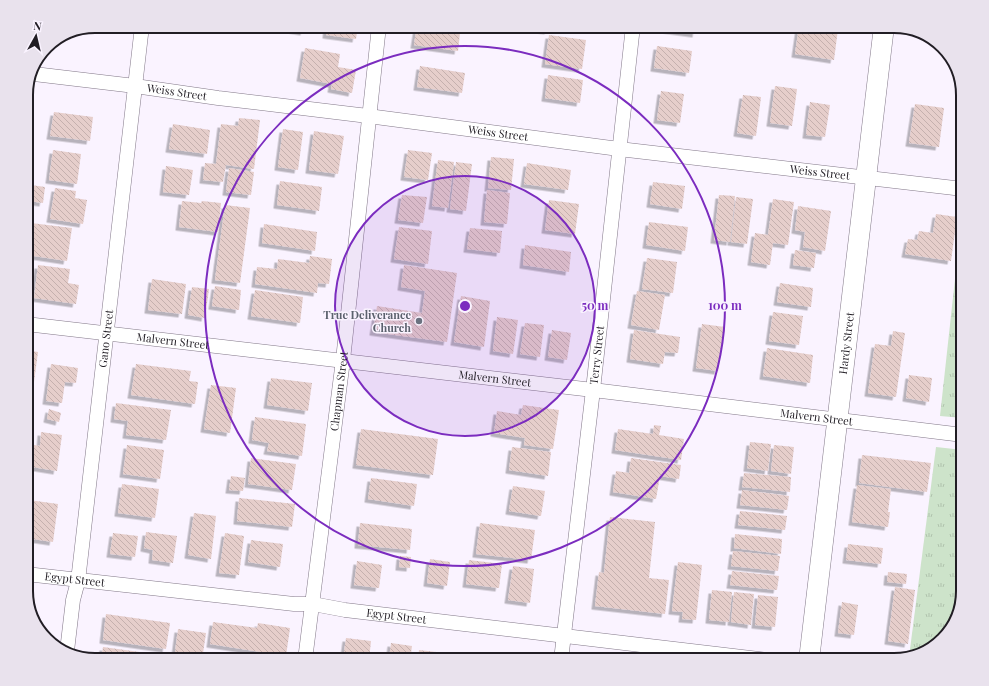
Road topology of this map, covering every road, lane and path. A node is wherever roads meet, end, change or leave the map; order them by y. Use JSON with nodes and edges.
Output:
{"nodes":[{"id":1,"x":141,"y":33,"type":"edge"},
{"id":2,"x":378,"y":33,"type":"edge"},
{"id":3,"x":632,"y":33,"type":"edge"},
{"id":4,"x":883,"y":33,"type":"edge"},
{"id":5,"x":37,"y":74,"type":"edge"},
{"id":6,"x":135,"y":86,"type":"junction"},
{"id":7,"x":368,"y":116,"type":"junction"},
{"id":8,"x":619,"y":149,"type":"junction"},
{"id":9,"x":866,"y":178,"type":"junction"},
{"id":10,"x":956,"y":188,"type":"edge"},
{"id":11,"x":33,"y":325,"type":"edge"},
{"id":12,"x":107,"y":334,"type":"junction"},
{"id":13,"x":343,"y":360,"type":"junction"},
{"id":14,"x":594,"y":390,"type":"junction"},
{"id":15,"x":838,"y":419,"type":"junction"},
{"id":16,"x":956,"y":434,"type":"edge"},
{"id":17,"x":33,"y":575,"type":"edge"},
{"id":18,"x":78,"y":581,"type":"junction"},
{"id":19,"x":313,"y":604,"type":"junction"},
{"id":20,"x":565,"y":635,"type":"junction"},
{"id":21,"x":68,"y":647,"type":"edge"},
{"id":22,"x":306,"y":653,"type":"edge"},
{"id":23,"x":562,"y":653,"type":"edge"},
{"id":24,"x":710,"y":653,"type":"edge"},
{"id":25,"x":810,"y":653,"type":"edge"}],
"edges":[{"from":1,"to":6,"type":"street","name":"Gano Street"},
{"from":2,"to":7,"type":"street","name":"Chapman Street"},
{"from":3,"to":8,"type":"street","name":"Terry Street"},
{"from":4,"to":9,"type":"main road","name":"Hardy Street"},
{"from":5,"to":6,"type":"street","name":"Weiss Street"},
{"from":6,"to":7,"type":"street","name":"Weiss Street"},
{"from":6,"to":12,"type":"street","name":"Gano Street"},
{"from":7,"to":8,"type":"street","name":"Weiss Street"},
{"from":7,"to":13,"type":"street","name":"Chapman Street"},
{"from":8,"to":9,"type":"street","name":"Weiss Street"},
{"from":8,"to":14,"type":"street","name":"Terry Street"},
{"from":9,"to":10,"type":"street","name":"Weiss Street"},
{"from":9,"to":15,"type":"main road","name":"Hardy Street"},
{"from":11,"to":12,"type":"street","name":"Malvern Street"},
{"from":12,"to":13,"type":"street","name":"Malvern Street"},
{"from":12,"to":18,"type":"street","name":"Gano Street"},
{"from":13,"to":14,"type":"street","name":"Malvern Street"},
{"from":13,"to":19,"type":"street","name":"Chapman Street"},
{"from":14,"to":15,"type":"street","name":"Malvern Street"},
{"from":14,"to":20,"type":"street","name":"Terry Street"},
{"from":15,"to":16,"type":"street","name":"Malvern Street"},
{"from":15,"to":25,"type":"main road","name":"Hardy Street"},
{"from":17,"to":18,"type":"street","name":"Egypt Street"},
{"from":18,"to":19,"type":"street","name":"Egypt Street"},
{"from":18,"to":21,"type":"street","name":"Gano Street"},
{"from":19,"to":20,"type":"street","name":"Egypt Street"},
{"from":19,"to":22,"type":"street","name":"Chapman Street"},
{"from":20,"to":23,"type":"street","name":"Terry Street"},
{"from":20,"to":24,"type":"street","name":"Egypt Street"}]}
